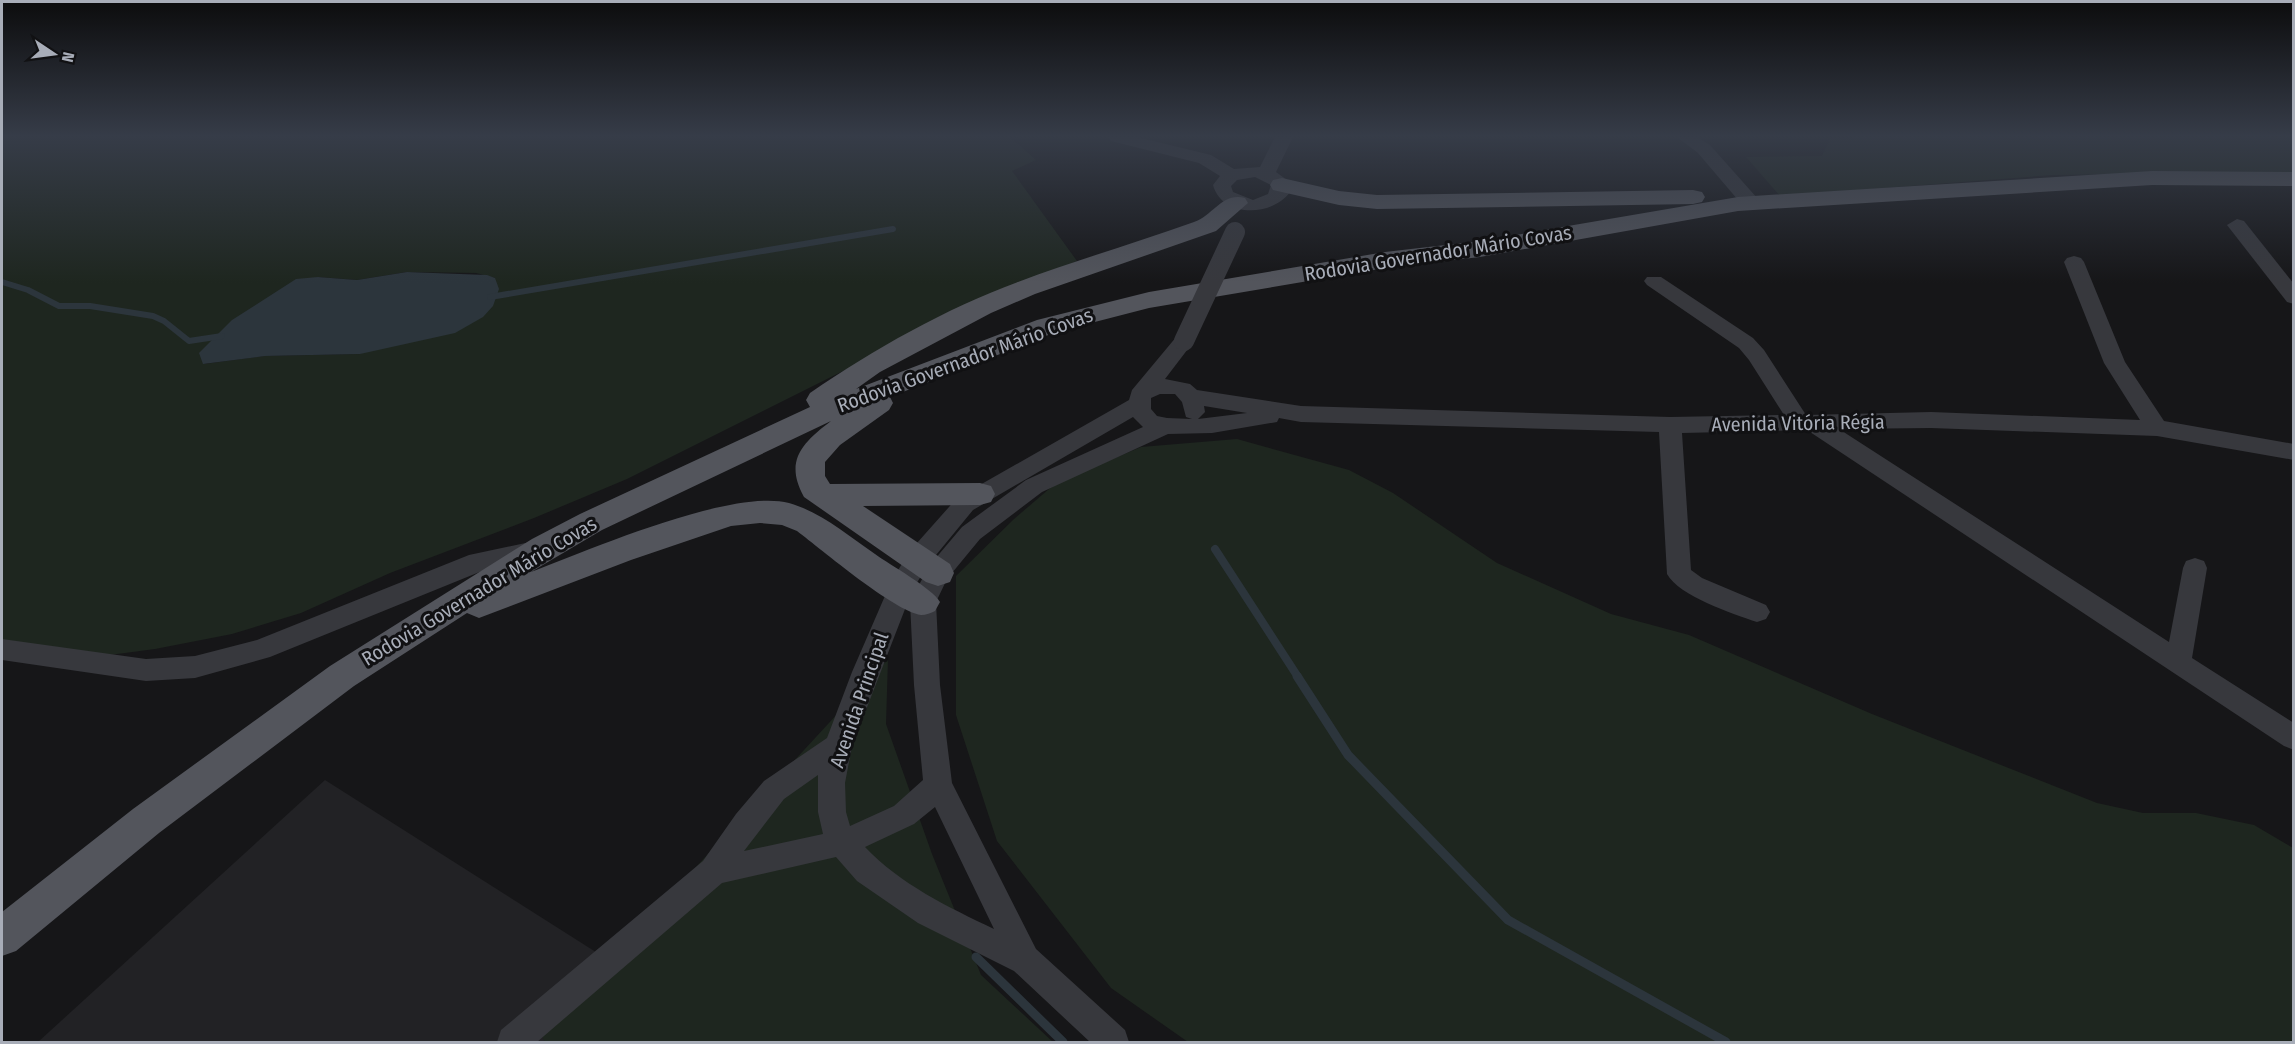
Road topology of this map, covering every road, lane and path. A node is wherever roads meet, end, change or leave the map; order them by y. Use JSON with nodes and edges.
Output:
{"nodes":[{"id":1,"x":1222,"y":186,"type":"edge"},
{"id":2,"x":1278,"y":186,"type":"edge"},
{"id":3,"x":1297,"y":186,"type":"edge"},
{"id":4,"x":1731,"y":186,"type":"edge"},
{"id":5,"x":2031,"y":186,"type":"edge"},
{"id":6,"x":1241,"y":204,"type":"junction"},
{"id":7,"x":1745,"y":204,"type":"junction"},
{"id":8,"x":2238,"y":225,"type":"dead end"},
{"id":9,"x":2074,"y":262,"type":"dead end"},
{"id":10,"x":1654,"y":281,"type":"dead end"},
{"id":11,"x":2294,"y":298,"type":"edge"},
{"id":12,"x":1180,"y":347,"type":"junction"},
{"id":13,"x":921,"y":373,"type":"junction"},
{"id":14,"x":1188,"y":393,"type":"junction"},
{"id":15,"x":1139,"y":400,"type":"junction"},
{"id":16,"x":1301,"y":414,"type":"junction"},
{"id":17,"x":1806,"y":423,"type":"junction"},
{"id":18,"x":1670,"y":425,"type":"junction"},
{"id":19,"x":1170,"y":427,"type":"junction"},
{"id":20,"x":2157,"y":428,"type":"junction"},
{"id":21,"x":787,"y":429,"type":"junction"},
{"id":22,"x":2294,"y":452,"type":"edge"},
{"id":23,"x":980,"y":494,"type":"junction"},
{"id":24,"x":825,"y":495,"type":"junction"},
{"id":25,"x":543,"y":549,"type":"junction"},
{"id":26,"x":928,"y":566,"type":"junction"},
{"id":27,"x":2195,"y":568,"type":"dead end"},
{"id":28,"x":911,"y":596,"type":"junction"},
{"id":29,"x":1757,"y":612,"type":"dead end"},
{"id":30,"x":413,"y":630,"type":"junction"},
{"id":31,"x":2,"y":650,"type":"edge"},
{"id":32,"x":2178,"y":663,"type":"junction"},
{"id":33,"x":2294,"y":738,"type":"edge"},
{"id":34,"x":838,"y":746,"type":"junction"},
{"id":35,"x":938,"y":784,"type":"junction"},
{"id":36,"x":840,"y":841,"type":"junction"},
{"id":37,"x":714,"y":871,"type":"junction"},
{"id":38,"x":2,"y":937,"type":"edge"},
{"id":39,"x":1025,"y":960,"type":"junction"},
{"id":40,"x":513,"y":1042,"type":"edge"},
{"id":41,"x":1113,"y":1042,"type":"edge"}],
"edges":[{"from":1,"to":6,"type":"street"},
{"from":2,"to":6,"type":"street"},
{"from":3,"to":7,"type":"main road"},
{"from":4,"to":7,"type":"street"},
{"from":5,"to":7,"type":"main road","name":"Rodovia Governador Mário Covas"},
{"from":6,"to":12,"type":"street","bridge":true},
{"from":6,"to":21,"type":"main road"},
{"from":7,"to":13,"type":"main road","name":"Rodovia Governador Mário Covas"},
{"from":8,"to":11,"type":"street"},
{"from":9,"to":20,"type":"street"},
{"from":10,"to":17,"type":"street"},
{"from":12,"to":14,"type":"street"},
{"from":12,"to":15,"type":"street"},
{"from":13,"to":21,"type":"main road","name":"Rodovia Governador Mário Covas"},
{"from":13,"to":24,"type":"main road"},
{"from":14,"to":15,"type":"street"},
{"from":14,"to":16,"type":"street","name":"Avenida Vitória Régia"},
{"from":14,"to":19,"type":"street"},
{"from":15,"to":19,"type":"street"},
{"from":15,"to":23,"type":"street"},
{"from":16,"to":18,"type":"street","name":"Avenida Vitória Régia"},
{"from":16,"to":19,"type":"street","name":"Avenida Vitória Régia"},
{"from":17,"to":18,"type":"street","name":"Avenida Vitória Régia"},
{"from":17,"to":20,"type":"street","name":"Avenida Vitória Régia"},
{"from":17,"to":32,"type":"street"},
{"from":18,"to":29,"type":"street"},
{"from":19,"to":26,"type":"street"},
{"from":20,"to":22,"type":"street","name":"Avenida Vitória Régia"},
{"from":21,"to":25,"type":"main road","name":"Rodovia Governador Mário Covas"},
{"from":23,"to":24,"type":"main road"},
{"from":23,"to":26,"type":"street"},
{"from":24,"to":26,"type":"main road"},
{"from":25,"to":30,"type":"main road","name":"Rodovia Governador Mário Covas"},
{"from":25,"to":31,"type":"street"},
{"from":26,"to":28,"type":"street"},
{"from":27,"to":32,"type":"street"},
{"from":28,"to":30,"type":"main road"},
{"from":28,"to":34,"type":"street","name":"Avenida Principal"},
{"from":28,"to":35,"type":"street","name":"Avenida Principal"},
{"from":30,"to":38,"type":"main road","name":"Rodovia Governador Mário Covas"},
{"from":32,"to":33,"type":"street"},
{"from":34,"to":36,"type":"street","name":"Avenida Principal"},
{"from":34,"to":37,"type":"street"},
{"from":35,"to":36,"type":"street"},
{"from":35,"to":39,"type":"street","name":"Avenida Principal"},
{"from":36,"to":37,"type":"street"},
{"from":36,"to":39,"type":"street","name":"Avenida Principal"},
{"from":37,"to":40,"type":"street"},
{"from":39,"to":41,"type":"street","name":"Avenida Principal"}]}
